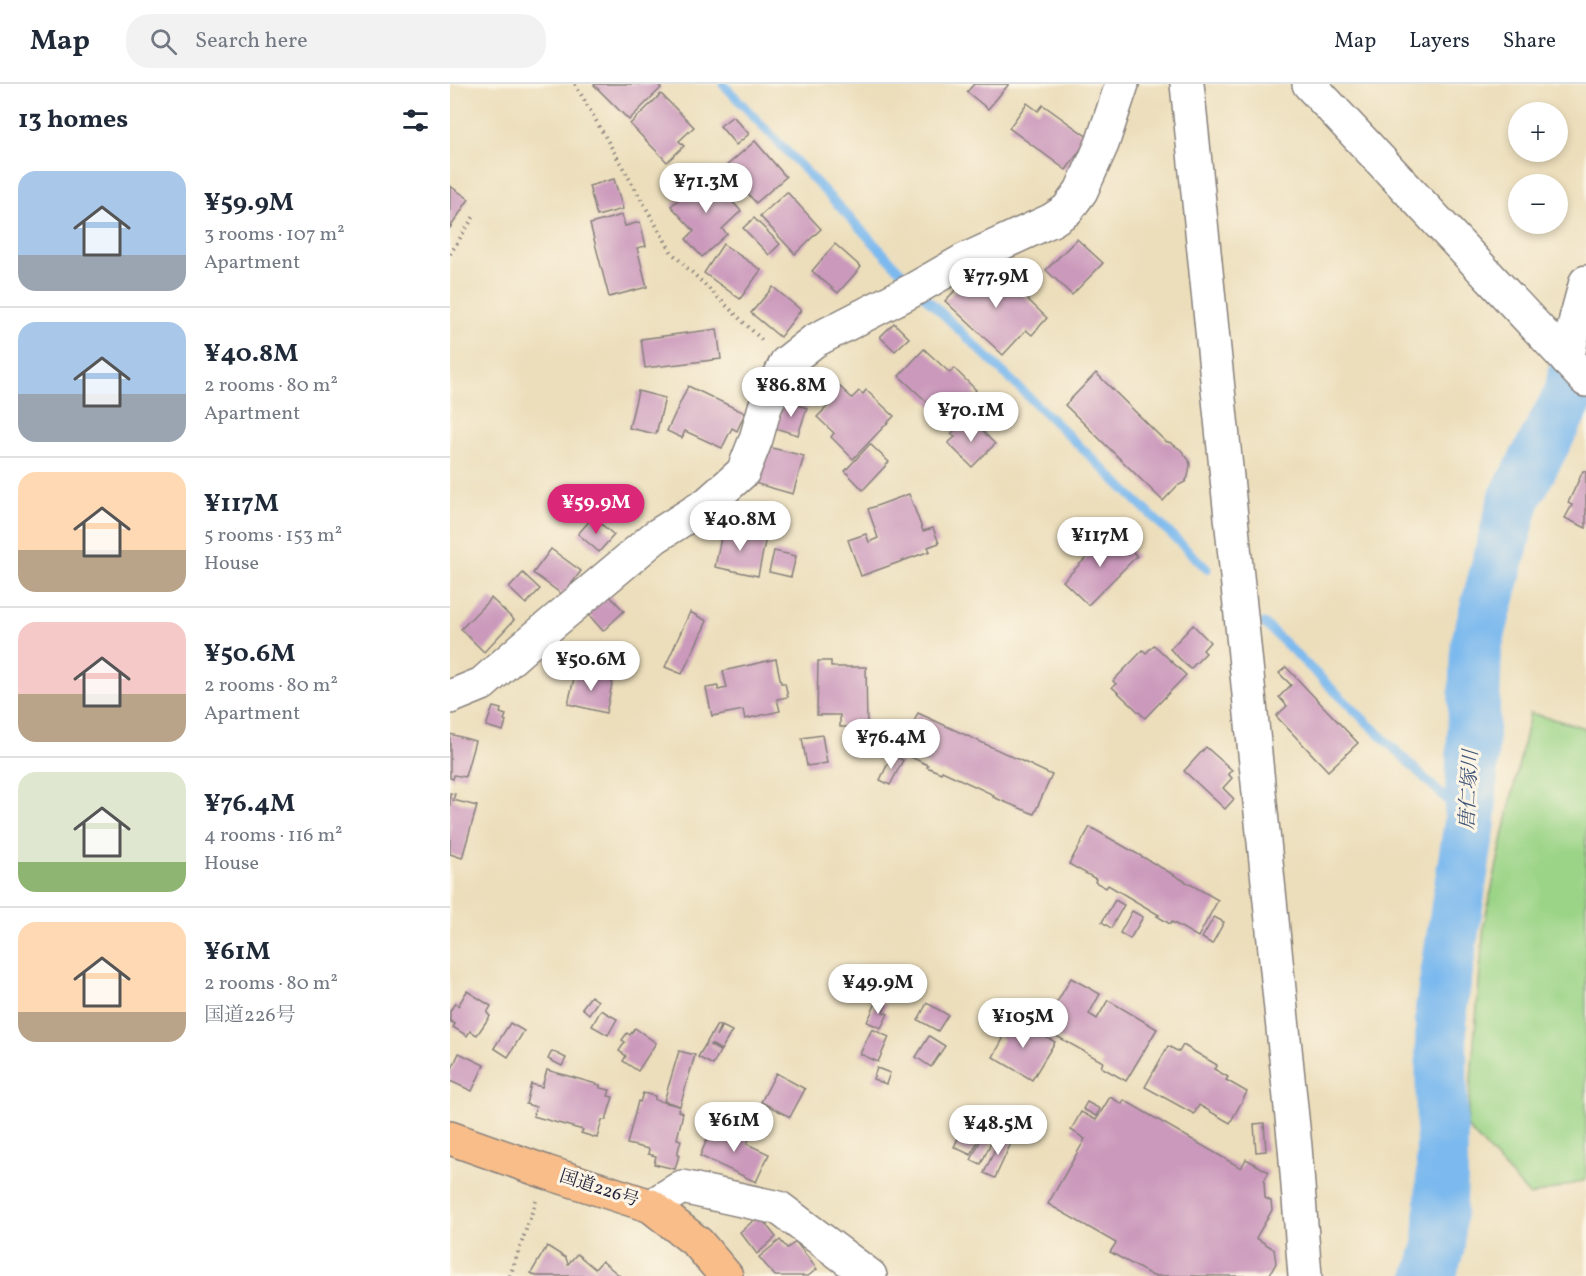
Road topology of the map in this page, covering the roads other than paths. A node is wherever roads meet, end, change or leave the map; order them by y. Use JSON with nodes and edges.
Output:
{"nodes":[{"id":1,"x":1122,"y":84,"type":"edge"},
{"id":2,"x":1187,"y":84,"type":"edge"},
{"id":3,"x":1309,"y":84,"type":"edge"},
{"id":4,"x":1586,"y":282,"type":"edge"},
{"id":5,"x":1576,"y":370,"type":"edge"},
{"id":6,"x":450,"y":697,"type":"edge"},
{"id":7,"x":450,"y":1138,"type":"edge"},
{"id":8,"x":651,"y":1206,"type":"junction"},
{"id":9,"x":726,"y":1276,"type":"edge"},
{"id":10,"x":870,"y":1276,"type":"edge"},
{"id":11,"x":1305,"y":1276,"type":"edge"}],
"edges":[{"from":1,"to":6,"type":"street"},
{"from":2,"to":11,"type":"street"},
{"from":3,"to":5,"type":"street"},
{"from":4,"to":5,"type":"street"},
{"from":7,"to":8,"type":"highway","name":"国道226号"},
{"from":8,"to":9,"type":"highway","name":"国道226号"},
{"from":8,"to":10,"type":"street"}]}
